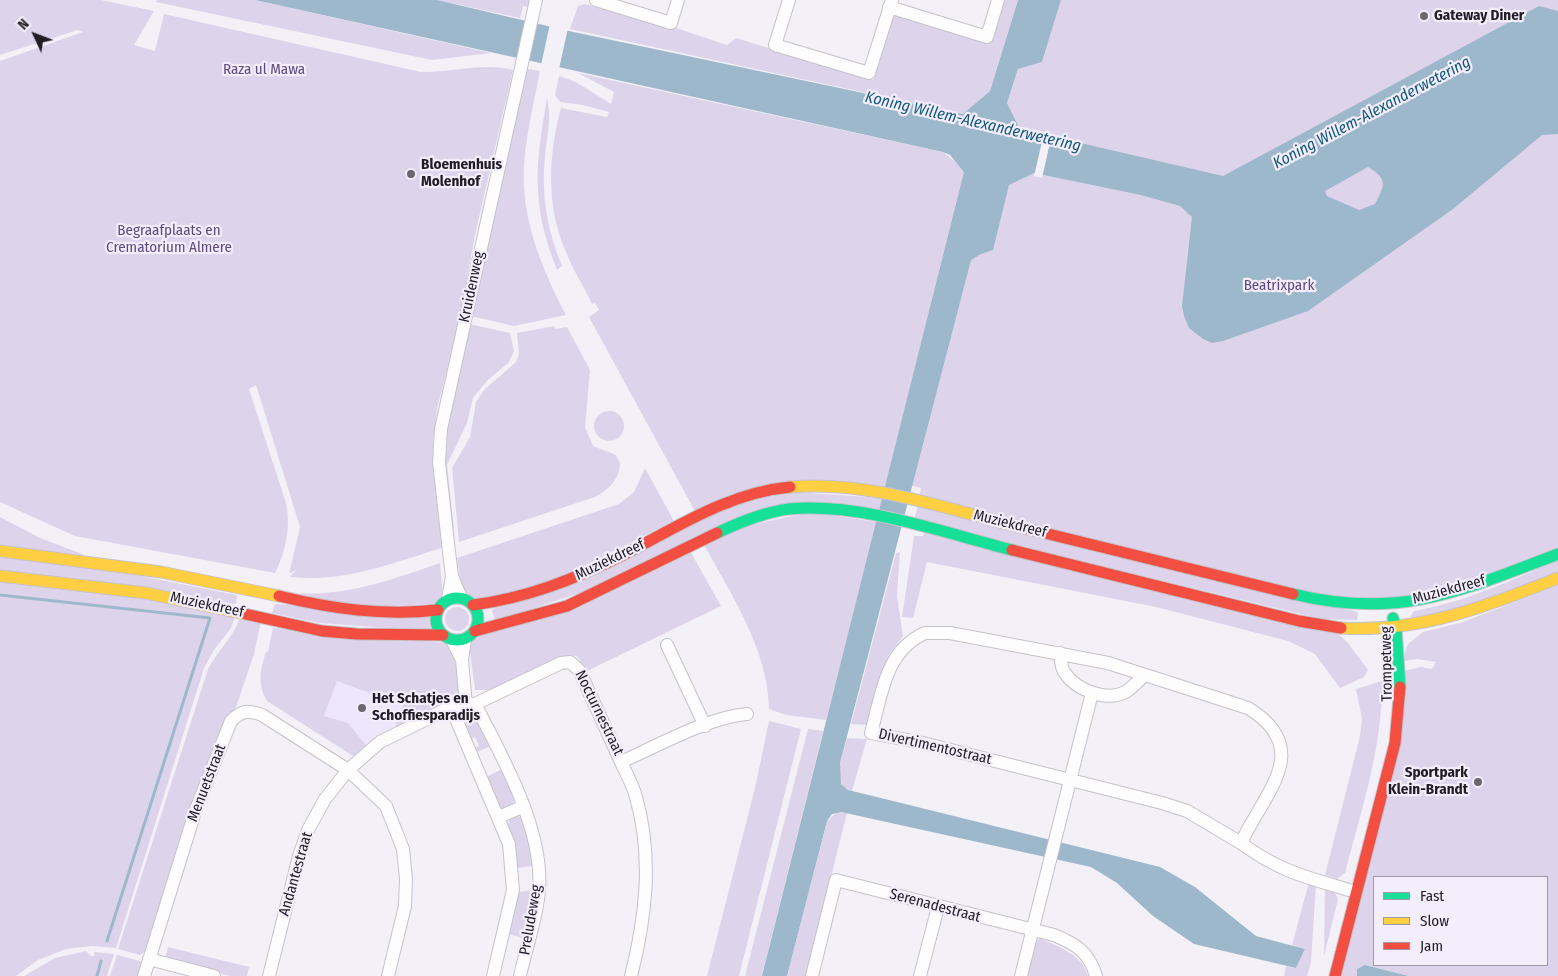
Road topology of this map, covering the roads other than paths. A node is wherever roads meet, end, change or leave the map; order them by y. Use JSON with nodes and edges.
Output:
{"nodes":[{"id":1,"x":536,"y":0,"type":"edge"},
{"id":2,"x":596,"y":0,"type":"edge"},
{"id":3,"x":678,"y":0,"type":"edge"},
{"id":4,"x":788,"y":0,"type":"edge"},
{"id":5,"x":998,"y":0,"type":"edge"},
{"id":6,"x":890,"y":4,"type":"edge"},
{"id":7,"x":0,"y":552,"type":"edge"},
{"id":8,"x":1558,"y":554,"type":"edge"},
{"id":9,"x":0,"y":576,"type":"edge"},
{"id":10,"x":1558,"y":578,"type":"edge"},
{"id":11,"x":455,"y":599,"type":"junction"},
{"id":12,"x":473,"y":604,"type":"junction"},
{"id":13,"x":1389,"y":605,"type":"junction"},
{"id":14,"x":438,"y":610,"type":"junction"},
{"id":15,"x":1384,"y":628,"type":"junction"},
{"id":16,"x":1396,"y":628,"type":"junction"},
{"id":17,"x":475,"y":631,"type":"junction"},
{"id":18,"x":453,"y":638,"type":"junction"},
{"id":19,"x":668,"y":645,"type":"dead end"},
{"id":20,"x":1060,"y":653,"type":"junction"},
{"id":21,"x":1145,"y":675,"type":"junction"},
{"id":22,"x":1092,"y":693,"type":"junction"},
{"id":23,"x":471,"y":704,"type":"junction"},
{"id":24,"x":451,"y":707,"type":"junction"},
{"id":25,"x":747,"y":714,"type":"dead end"},
{"id":26,"x":705,"y":726,"type":"junction"},
{"id":27,"x":621,"y":762,"type":"junction"},
{"id":28,"x":348,"y":770,"type":"junction"},
{"id":29,"x":1070,"y":779,"type":"junction"},
{"id":30,"x":524,"y":806,"type":"junction"},
{"id":31,"x":499,"y":817,"type":"junction"},
{"id":32,"x":1241,"y":843,"type":"junction"},
{"id":33,"x":1352,"y":891,"type":"junction"},
{"id":34,"x":938,"y":907,"type":"junction"},
{"id":35,"x":1034,"y":932,"type":"junction"},
{"id":36,"x":149,"y":959,"type":"junction"},
{"id":37,"x":144,"y":976,"type":"edge"},
{"id":38,"x":214,"y":976,"type":"edge"},
{"id":39,"x":269,"y":976,"type":"edge"},
{"id":40,"x":388,"y":976,"type":"edge"},
{"id":41,"x":493,"y":976,"type":"edge"},
{"id":42,"x":520,"y":976,"type":"edge"},
{"id":43,"x":630,"y":976,"type":"edge"},
{"id":44,"x":812,"y":976,"type":"edge"},
{"id":45,"x":920,"y":976,"type":"edge"},
{"id":46,"x":1021,"y":976,"type":"edge"},
{"id":47,"x":1096,"y":976,"type":"edge"},
{"id":48,"x":1325,"y":976,"type":"edge"},
{"id":49,"x":1335,"y":976,"type":"edge"}],
"edges":[{"from":1,"to":11,"type":"street","name":"Kruidenweg"},
{"from":2,"to":3,"type":"street"},
{"from":4,"to":6,"type":"street"},
{"from":5,"to":6,"type":"street"},
{"from":7,"to":14,"type":"main road","name":"Muziekdreef"},
{"from":8,"to":13,"type":"main road","name":"Muziekdreef"},
{"from":9,"to":18,"type":"main road","name":"Muziekdreef"},
{"from":10,"to":16,"type":"main road","name":"Muziekdreef"},
{"from":11,"to":12,"type":"main road"},
{"from":11,"to":14,"type":"main road"},
{"from":12,"to":13,"type":"main road","name":"Muziekdreef"},
{"from":12,"to":17,"type":"main road"},
{"from":13,"to":15,"type":"main road","name":"Trompetweg"},
{"from":13,"to":16,"type":"main road","name":"Trompetweg"},
{"from":14,"to":18,"type":"main road"},
{"from":15,"to":16,"type":"main road","name":"Muziekdreef"},
{"from":15,"to":17,"type":"main road","name":"Muziekdreef"},
{"from":15,"to":33,"type":"main road","name":"Trompetweg"},
{"from":16,"to":33,"type":"main road","name":"Trompetweg"},
{"from":17,"to":18,"type":"main road"},
{"from":18,"to":23,"type":"street","name":"Preludeweg"},
{"from":19,"to":26,"type":"street"},
{"from":20,"to":21,"type":"street","name":"Divertimentostraat"},
{"from":20,"to":22,"type":"street"},
{"from":20,"to":29,"type":"street","name":"Divertimentostraat"},
{"from":21,"to":22,"type":"street"},
{"from":21,"to":32,"type":"street","name":"Divertimentostraat"},
{"from":22,"to":29,"type":"street"},
{"from":23,"to":24,"type":"street","name":"Andantestraat"},
{"from":23,"to":27,"type":"street","name":"Nocturnestraat"},
{"from":23,"to":30,"type":"street","name":"Preludeweg"},
{"from":24,"to":28,"type":"street","name":"Andantestraat"},
{"from":24,"to":31,"type":"street","name":"Preludeweg"},
{"from":25,"to":26,"type":"street","name":"Nocturnestraat"},
{"from":26,"to":27,"type":"street","name":"Nocturnestraat"},
{"from":27,"to":43,"type":"street"},
{"from":28,"to":36,"type":"street","name":"Menuetstraat"},
{"from":28,"to":39,"type":"street","name":"Andantestraat"},
{"from":28,"to":40,"type":"street","name":"Menuetstraat"},
{"from":29,"to":32,"type":"street","name":"Divertimentostraat"},
{"from":29,"to":35,"type":"street"},
{"from":30,"to":31,"type":"street"},
{"from":30,"to":42,"type":"street","name":"Preludeweg"},
{"from":31,"to":41,"type":"street","name":"Preludeweg"},
{"from":32,"to":33,"type":"street","name":"Divertimentostraat"},
{"from":33,"to":48,"type":"main road","name":"Trompetweg"},
{"from":33,"to":49,"type":"main road","name":"Trompetweg"},
{"from":34,"to":35,"type":"street","name":"Serenadestraat"},
{"from":34,"to":44,"type":"street","name":"Serenadestraat"},
{"from":34,"to":45,"type":"street"},
{"from":35,"to":46,"type":"street"},
{"from":35,"to":47,"type":"street","name":"Serenadestraat"},
{"from":36,"to":37,"type":"street","name":"Menuetstraat"},
{"from":36,"to":38,"type":"street"}]}
